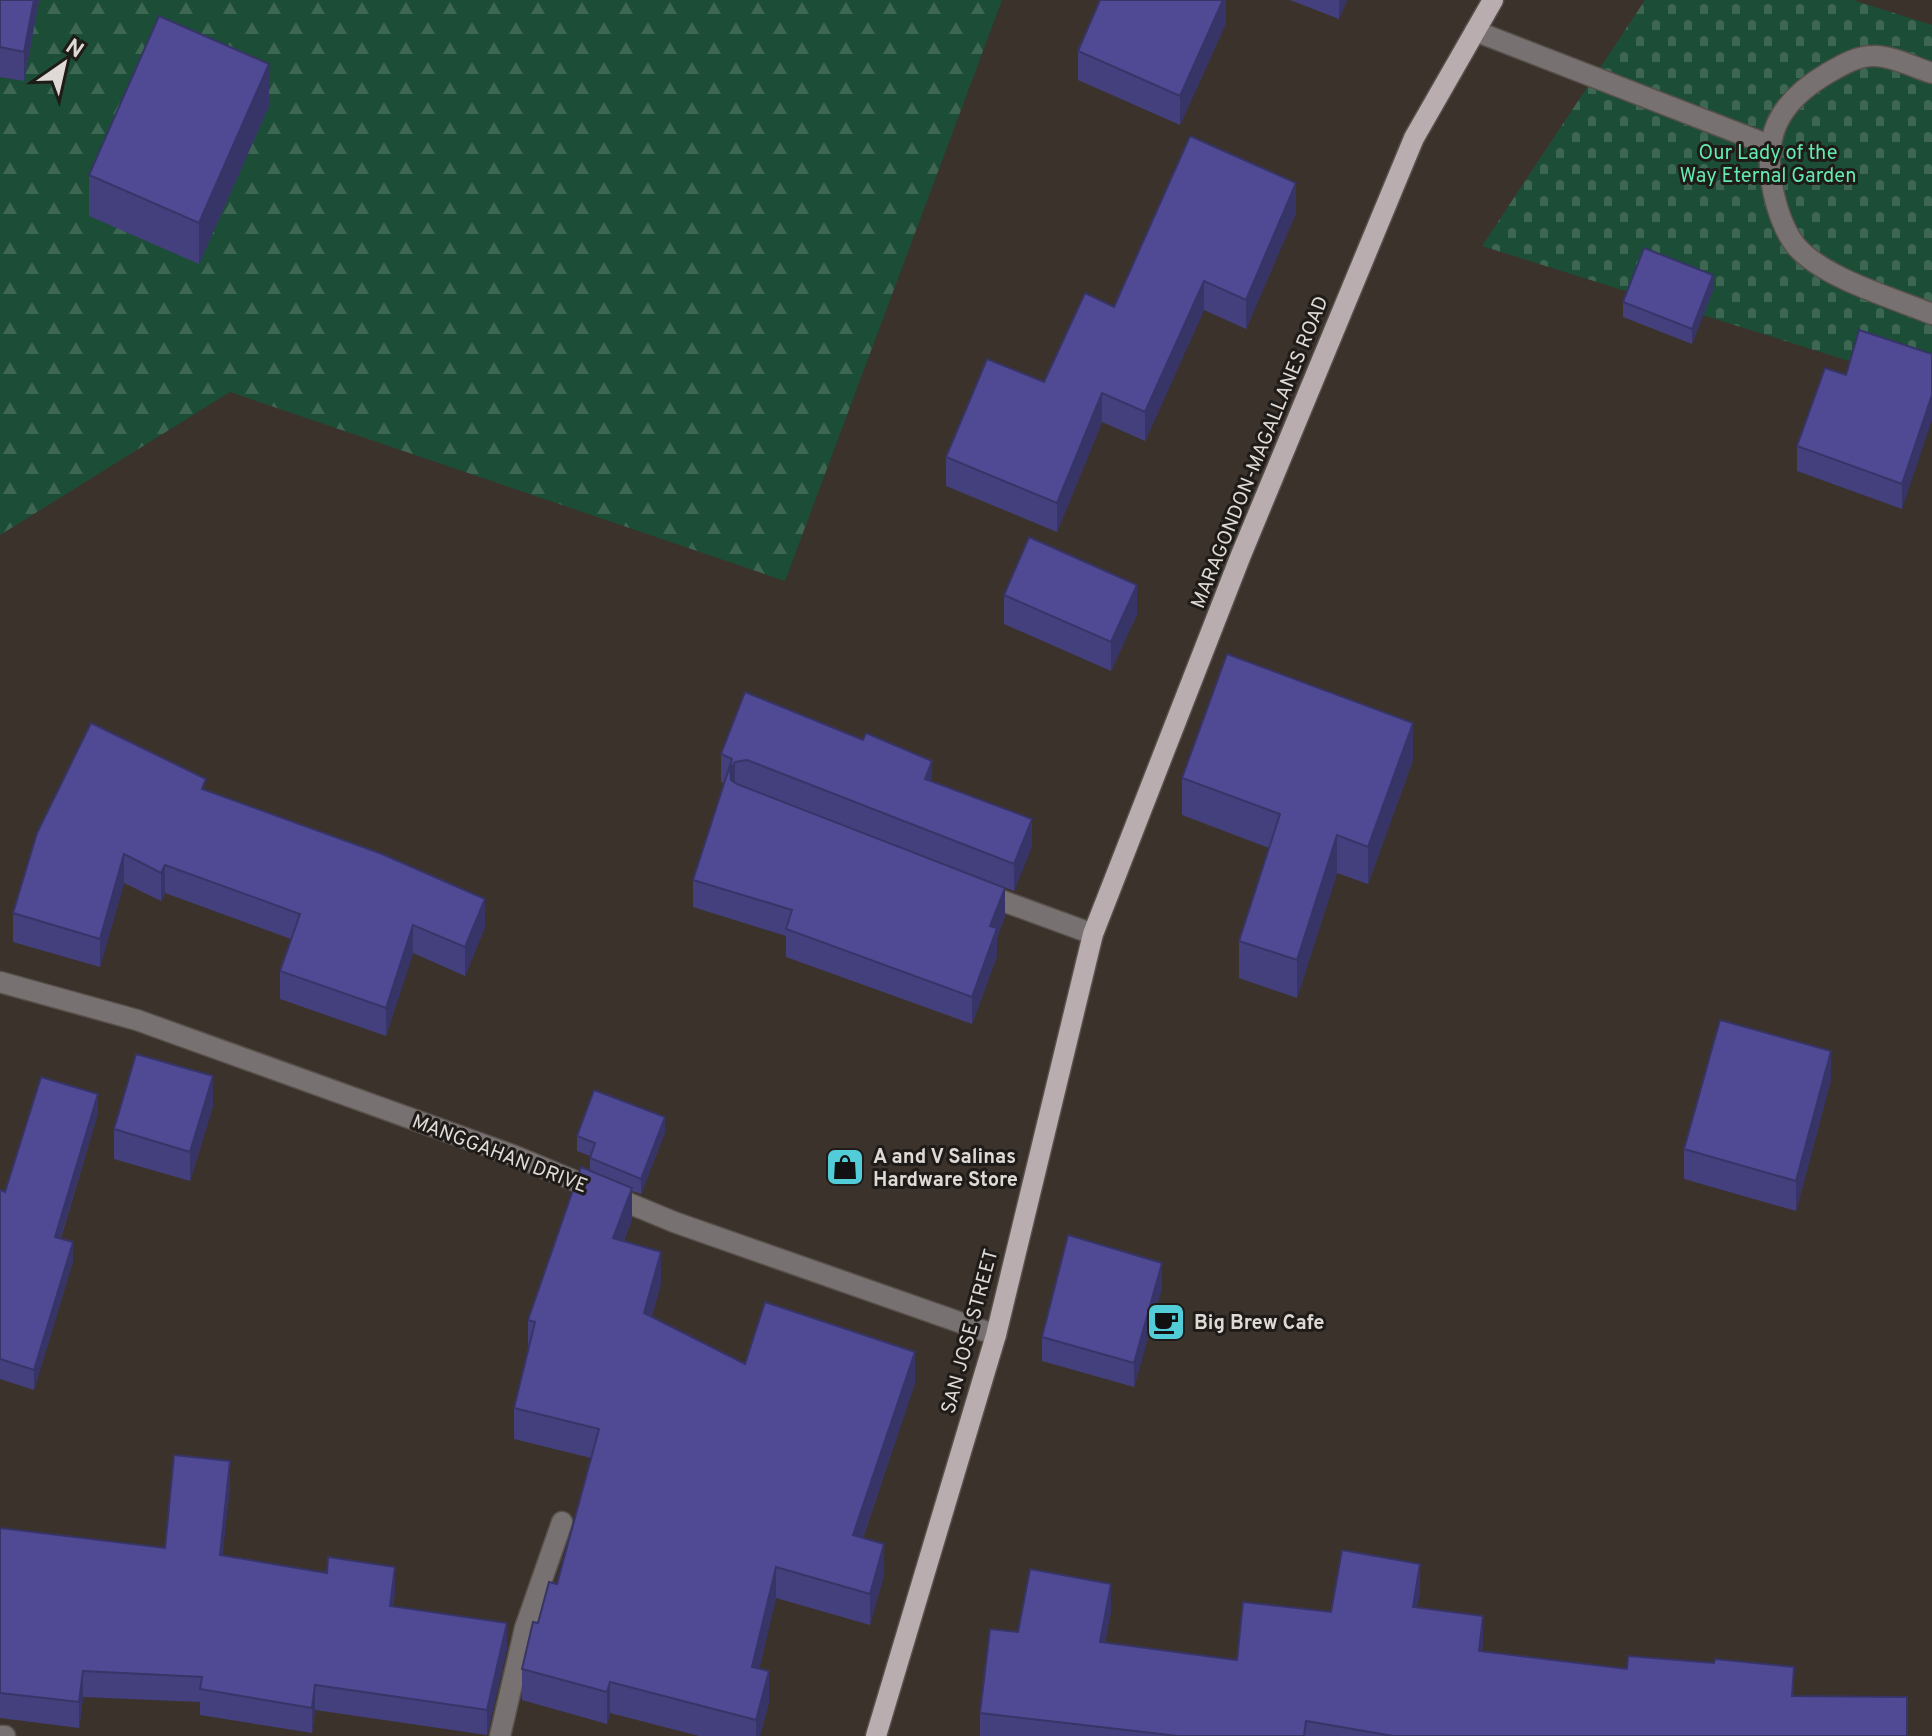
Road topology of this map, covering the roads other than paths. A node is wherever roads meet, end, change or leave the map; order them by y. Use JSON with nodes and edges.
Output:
{"nodes":[{"id":1,"x":1493,"y":0,"type":"edge"},
{"id":2,"x":1475,"y":31,"type":"junction"},
{"id":3,"x":1932,"y":73,"type":"edge"},
{"id":4,"x":1769,"y":145,"type":"junction"},
{"id":5,"x":1932,"y":314,"type":"edge"},
{"id":6,"x":963,"y":886,"type":"edge"},
{"id":7,"x":1093,"y":934,"type":"junction"},
{"id":8,"x":0,"y":982,"type":"edge"},
{"id":9,"x":996,"y":1335,"type":"junction"},
{"id":10,"x":562,"y":1522,"type":"dead end"},
{"id":11,"x":500,"y":1736,"type":"edge"},
{"id":12,"x":876,"y":1736,"type":"edge"}],
"edges":[{"from":1,"to":2,"type":"main road","name":"MARAGONDON-MAGALLANES ROAD"},
{"from":2,"to":4,"type":"street"},
{"from":2,"to":7,"type":"main road","name":"MARAGONDON-MAGALLANES ROAD"},
{"from":3,"to":4,"type":"street"},
{"from":4,"to":5,"type":"street"},
{"from":6,"to":7,"type":"street"},
{"from":7,"to":9,"type":"main road","name":"SAN JOSE STREET"},
{"from":8,"to":9,"type":"street","name":"MANGGAHAN DRIVE"},
{"from":9,"to":12,"type":"main road","name":"SAN JOSE STREET"},
{"from":10,"to":11,"type":"street"}]}
